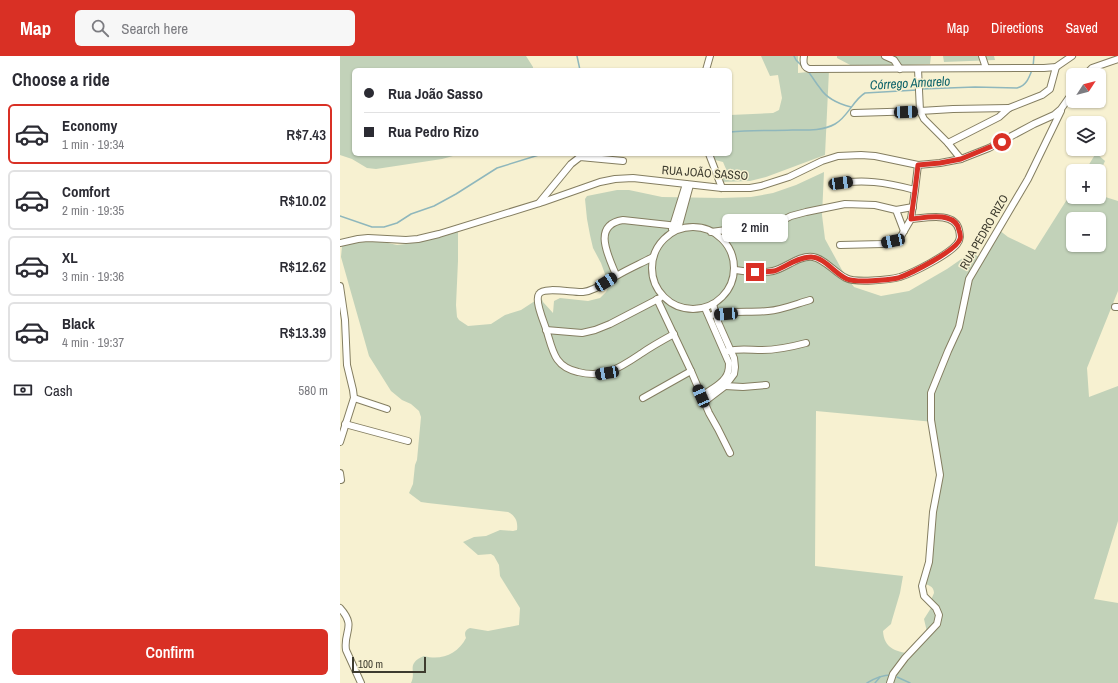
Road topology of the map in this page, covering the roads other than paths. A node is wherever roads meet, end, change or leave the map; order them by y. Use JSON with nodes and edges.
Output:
{"nodes":[{"id":1,"x":710,"y":56,"type":"edge"},
{"id":2,"x":804,"y":56,"type":"edge"},
{"id":3,"x":885,"y":56,"type":"edge"},
{"id":4,"x":982,"y":56,"type":"edge"},
{"id":5,"x":1072,"y":56,"type":"edge"},
{"id":6,"x":1118,"y":60,"type":"edge"},
{"id":7,"x":1111,"y":62,"type":"junction"},
{"id":8,"x":1118,"y":64,"type":"edge"},
{"id":9,"x":1056,"y":67,"type":"junction"},
{"id":10,"x":707,"y":68,"type":"edge"},
{"id":11,"x":986,"y":68,"type":"junction"},
{"id":12,"x":1092,"y":68,"type":"edge"},
{"id":13,"x":900,"y":69,"type":"junction"},
{"id":14,"x":918,"y":69,"type":"junction"},
{"id":15,"x":1066,"y":102,"type":"edge"},
{"id":16,"x":1008,"y":108,"type":"junction"},
{"id":17,"x":1061,"y":109,"type":"junction"},
{"id":18,"x":920,"y":111,"type":"junction"},
{"id":19,"x":854,"y":113,"type":"dead end"},
{"id":20,"x":948,"y":143,"type":"junction"},
{"id":21,"x":710,"y":156,"type":"edge"},
{"id":22,"x":961,"y":159,"type":"junction"},
{"id":23,"x":622,"y":161,"type":"dead end"},
{"id":24,"x":918,"y":165,"type":"junction"},
{"id":25,"x":688,"y":184,"type":"junction"},
{"id":26,"x":832,"y":184,"type":"dead end"},
{"id":27,"x":722,"y":188,"type":"junction"},
{"id":28,"x":915,"y":190,"type":"junction"},
{"id":29,"x":539,"y":203,"type":"junction"},
{"id":30,"x":913,"y":207,"type":"junction"},
{"id":31,"x":896,"y":210,"type":"junction"},
{"id":32,"x":911,"y":219,"type":"junction"},
{"id":33,"x":676,"y":227,"type":"junction"},
{"id":34,"x":904,"y":231,"type":"junction"},
{"id":35,"x":711,"y":232,"type":"junction"},
{"id":36,"x":340,"y":242,"type":"edge"},
{"id":37,"x":840,"y":245,"type":"dead end"},
{"id":38,"x":653,"y":257,"type":"junction"},
{"id":39,"x":734,"y":270,"type":"junction"},
{"id":40,"x":616,"y":275,"type":"junction"},
{"id":41,"x":340,"y":286,"type":"edge"},
{"id":42,"x":660,"y":298,"type":"junction"},
{"id":43,"x":810,"y":300,"type":"dead end"},
{"id":44,"x":712,"y":304,"type":"junction"},
{"id":45,"x":705,"y":308,"type":"junction"},
{"id":46,"x":715,"y":314,"type":"junction"},
{"id":47,"x":708,"y":316,"type":"junction"},
{"id":48,"x":546,"y":330,"type":"junction"},
{"id":49,"x":674,"y":334,"type":"junction"},
{"id":50,"x":806,"y":343,"type":"dead end"},
{"id":51,"x":727,"y":351,"type":"junction"},
{"id":52,"x":691,"y":371,"type":"junction"},
{"id":53,"x":766,"y":385,"type":"dead end"},
{"id":54,"x":725,"y":386,"type":"junction"},
{"id":55,"x":354,"y":398,"type":"junction"},
{"id":56,"x":643,"y":398,"type":"dead end"},
{"id":57,"x":703,"y":399,"type":"junction"},
{"id":58,"x":387,"y":409,"type":"dead end"},
{"id":59,"x":345,"y":424,"type":"junction"},
{"id":60,"x":408,"y":441,"type":"dead end"},
{"id":61,"x":340,"y":442,"type":"edge"},
{"id":62,"x":730,"y":453,"type":"dead end"},
{"id":63,"x":340,"y":608,"type":"edge"},
{"id":64,"x":361,"y":683,"type":"edge"},
{"id":65,"x":890,"y":683,"type":"edge"}],
"edges":[{"from":1,"to":10,"type":"street"},
{"from":2,"to":13,"type":"street"},
{"from":3,"to":13,"type":"street"},
{"from":4,"to":11,"type":"street"},
{"from":5,"to":9,"type":"street"},
{"from":6,"to":7,"type":"street"},
{"from":7,"to":8,"type":"street"},
{"from":7,"to":12,"type":"street"},
{"from":9,"to":11,"type":"street"},
{"from":9,"to":16,"type":"street"},
{"from":11,"to":14,"type":"street"},
{"from":13,"to":14,"type":"street"},
{"from":14,"to":18,"type":"street"},
{"from":15,"to":17,"type":"street","name":"RUA JOÃO SASSO"},
{"from":16,"to":18,"type":"street"},
{"from":16,"to":20,"type":"street"},
{"from":17,"to":22,"type":"street","name":"RUA JOÃO SASSO"},
{"from":17,"to":65,"type":"street","name":"RUA PEDRO RIZO"},
{"from":18,"to":19,"type":"street"},
{"from":18,"to":20,"type":"street"},
{"from":20,"to":22,"type":"street"},
{"from":21,"to":27,"type":"street"},
{"from":22,"to":24,"type":"street","name":"RUA JOÃO SASSO"},
{"from":23,"to":29,"type":"street"},
{"from":24,"to":27,"type":"street","name":"RUA JOÃO SASSO"},
{"from":24,"to":28,"type":"street"},
{"from":25,"to":27,"type":"street","name":"RUA JOÃO SASSO"},
{"from":25,"to":29,"type":"street","name":"RUA JOÃO SASSO"},
{"from":25,"to":33,"type":"street"},
{"from":26,"to":28,"type":"street"},
{"from":28,"to":30,"type":"street"},
{"from":29,"to":36,"type":"street","name":"RUA JOÃO SASSO"},
{"from":30,"to":31,"type":"street"},
{"from":30,"to":32,"type":"street"},
{"from":31,"to":34,"type":"street"},
{"from":31,"to":35,"type":"street"},
{"from":32,"to":34,"type":"street"},
{"from":32,"to":39,"type":"street","name":"RUA PEDRO RIZO"},
{"from":33,"to":35,"type":"street"},
{"from":33,"to":38,"type":"street"},
{"from":33,"to":40,"type":"street"},
{"from":34,"to":37,"type":"street"},
{"from":35,"to":39,"type":"street"},
{"from":38,"to":40,"type":"street"},
{"from":38,"to":42,"type":"street"},
{"from":39,"to":44,"type":"street"},
{"from":40,"to":48,"type":"street"},
{"from":41,"to":55,"type":"street"},
{"from":42,"to":45,"type":"street"},
{"from":42,"to":48,"type":"street"},
{"from":42,"to":49,"type":"street"},
{"from":43,"to":46,"type":"street"},
{"from":44,"to":45,"type":"street"},
{"from":44,"to":46,"type":"street"},
{"from":45,"to":47,"type":"street"},
{"from":46,"to":47,"type":"street"},
{"from":46,"to":51,"type":"street"},
{"from":47,"to":51,"type":"street"},
{"from":48,"to":49,"type":"street"},
{"from":49,"to":52,"type":"street"},
{"from":50,"to":51,"type":"street"},
{"from":51,"to":54,"type":"street"},
{"from":51,"to":57,"type":"street"},
{"from":52,"to":56,"type":"street"},
{"from":52,"to":57,"type":"street"},
{"from":53,"to":54,"type":"street"},
{"from":54,"to":57,"type":"street"},
{"from":55,"to":58,"type":"street"},
{"from":55,"to":59,"type":"street"},
{"from":57,"to":62,"type":"street"},
{"from":59,"to":60,"type":"street"},
{"from":59,"to":61,"type":"street"},
{"from":63,"to":64,"type":"street"}]}
